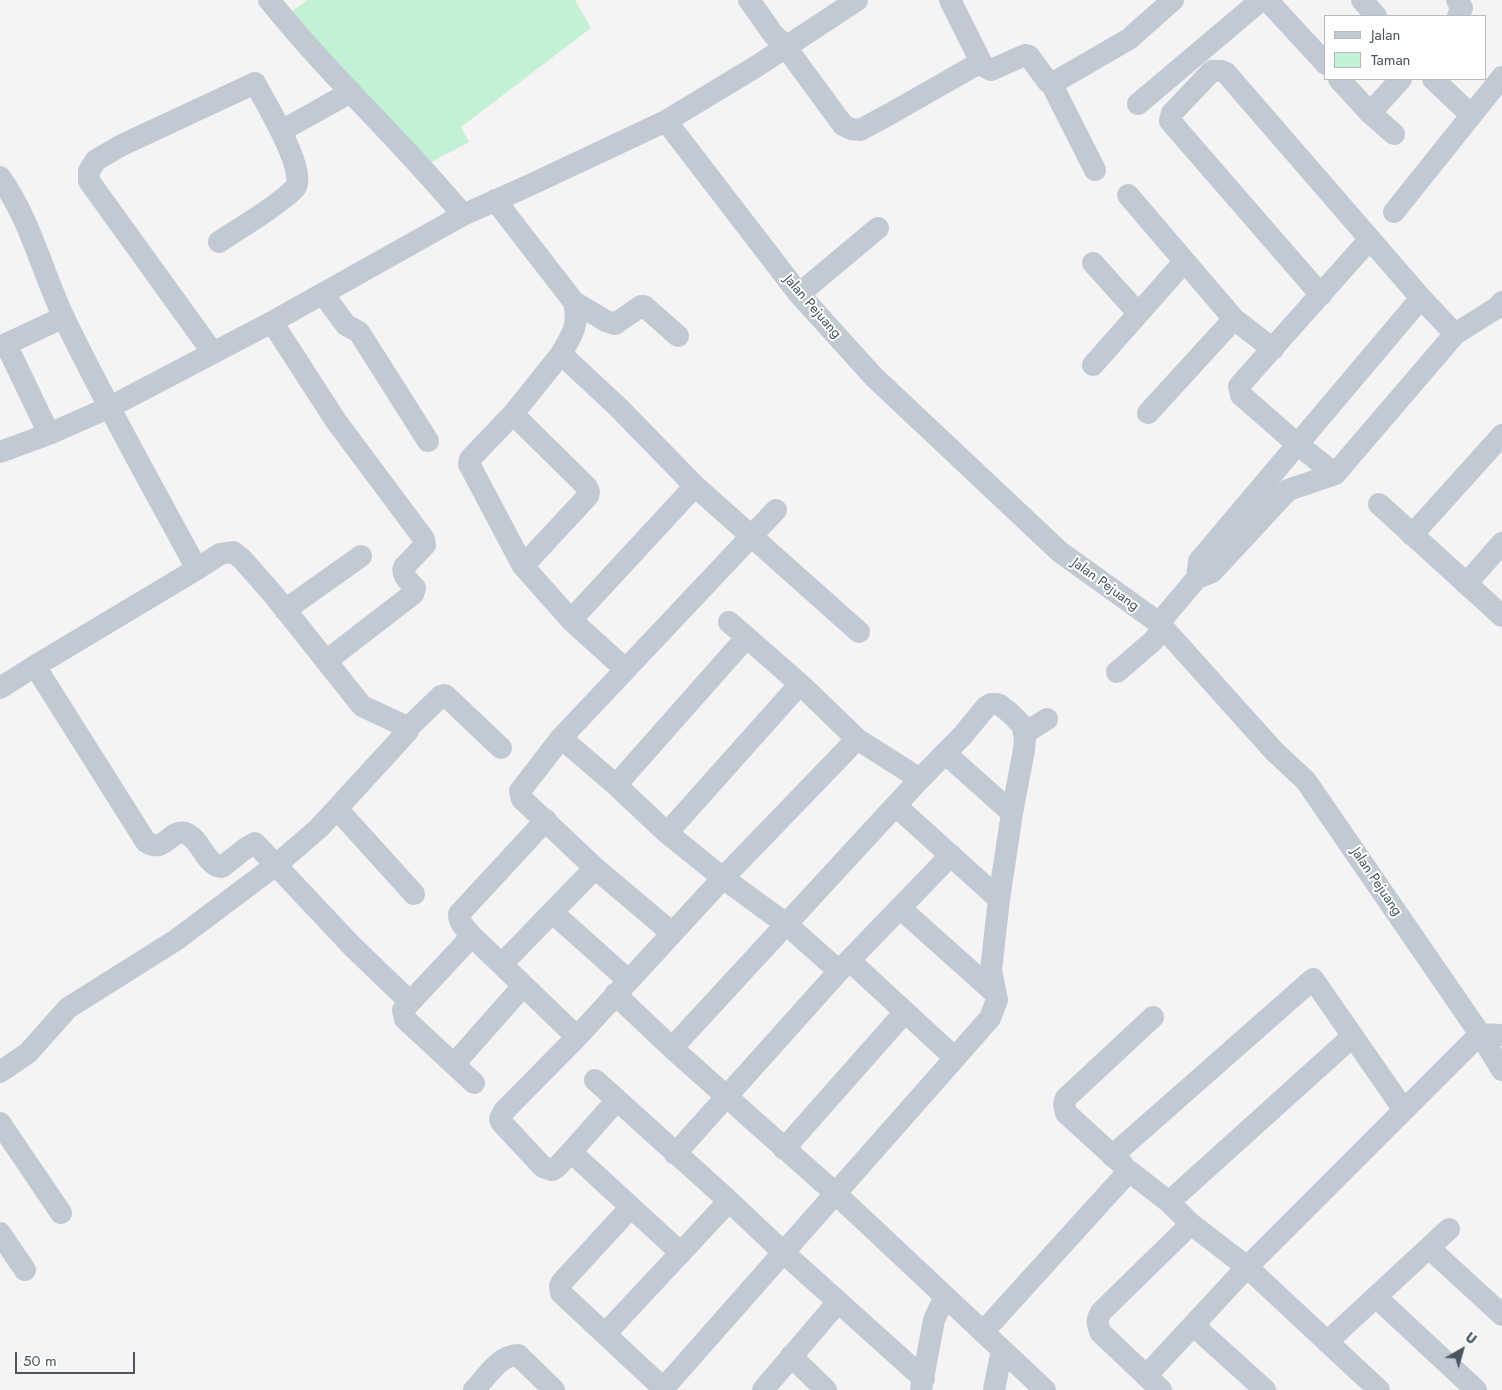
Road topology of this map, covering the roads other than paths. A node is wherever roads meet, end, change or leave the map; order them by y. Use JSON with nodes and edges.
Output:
{"nodes":[{"id":1,"x":749,"y":0,"type":"edge"},
{"id":2,"x":950,"y":0,"type":"edge"},
{"id":3,"x":1172,"y":0,"type":"edge"},
{"id":4,"x":1261,"y":0,"type":"edge"},
{"id":5,"x":1267,"y":0,"type":"edge"},
{"id":6,"x":1362,"y":0,"type":"edge"},
{"id":7,"x":274,"y":2,"type":"edge"},
{"id":8,"x":850,"y":2,"type":"edge"},
{"id":9,"x":1375,"y":15,"type":"edge"},
{"id":10,"x":786,"y":46,"type":"junction"},
{"id":11,"x":981,"y":62,"type":"junction"},
{"id":12,"x":1324,"y":62,"type":"edge"},
{"id":13,"x":1502,"y":76,"type":"edge"},
{"id":14,"x":1340,"y":80,"type":"edge"},
{"id":15,"x":1400,"y":80,"type":"edge"},
{"id":16,"x":1434,"y":80,"type":"edge"},
{"id":17,"x":1051,"y":83,"type":"junction"},
{"id":18,"x":351,"y":92,"type":"junction"},
{"id":19,"x":1138,"y":104,"type":"dead end"},
{"id":20,"x":1370,"y":113,"type":"junction"},
{"id":21,"x":1470,"y":114,"type":"junction"},
{"id":22,"x":666,"y":121,"type":"junction"},
{"id":23,"x":281,"y":131,"type":"junction"},
{"id":24,"x":1394,"y":134,"type":"dead end"},
{"id":25,"x":1096,"y":170,"type":"dead end"},
{"id":26,"x":0,"y":176,"type":"edge"},
{"id":27,"x":1128,"y":195,"type":"dead end"},
{"id":28,"x":495,"y":200,"type":"junction"},
{"id":29,"x":1394,"y":212,"type":"dead end"},
{"id":30,"x":463,"y":215,"type":"junction"},
{"id":31,"x":878,"y":228,"type":"dead end"},
{"id":32,"x":1369,"y":240,"type":"junction"},
{"id":33,"x":219,"y":242,"type":"dead end"},
{"id":34,"x":1184,"y":262,"type":"junction"},
{"id":35,"x":1094,"y":263,"type":"dead end"},
{"id":36,"x":323,"y":294,"type":"junction"},
{"id":37,"x":799,"y":294,"type":"junction"},
{"id":38,"x":1321,"y":295,"type":"junction"},
{"id":39,"x":1421,"y":298,"type":"junction"},
{"id":40,"x":574,"y":302,"type":"junction"},
{"id":41,"x":1501,"y":307,"type":"edge"},
{"id":42,"x":1138,"y":313,"type":"junction"},
{"id":43,"x":64,"y":317,"type":"junction"},
{"id":44,"x":1234,"y":319,"type":"junction"},
{"id":45,"x":272,"y":322,"type":"junction"},
{"id":46,"x":1455,"y":334,"type":"junction"},
{"id":47,"x":678,"y":336,"type":"dead end"},
{"id":48,"x":3,"y":346,"type":"edge"},
{"id":49,"x":1273,"y":349,"type":"junction"},
{"id":50,"x":213,"y":352,"type":"junction"},
{"id":51,"x":561,"y":354,"type":"junction"},
{"id":52,"x":1093,"y":366,"type":"dead end"},
{"id":53,"x":108,"y":408,"type":"junction"},
{"id":54,"x":1148,"y":413,"type":"dead end"},
{"id":55,"x":513,"y":414,"type":"junction"},
{"id":56,"x":49,"y":434,"type":"junction"},
{"id":57,"x":1502,"y":435,"type":"edge"},
{"id":58,"x":428,"y":441,"type":"dead end"},
{"id":59,"x":1297,"y":444,"type":"junction"},
{"id":60,"x":0,"y":452,"type":"edge"},
{"id":61,"x":1335,"y":474,"type":"junction"},
{"id":62,"x":1280,"y":483,"type":"junction"},
{"id":63,"x":695,"y":486,"type":"junction"},
{"id":64,"x":1378,"y":504,"type":"dead end"},
{"id":65,"x":776,"y":510,"type":"dead end"},
{"id":66,"x":1412,"y":535,"type":"junction"},
{"id":67,"x":752,"y":536,"type":"junction"},
{"id":68,"x":1502,"y":543,"type":"edge"},
{"id":69,"x":361,"y":556,"type":"dead end"},
{"id":70,"x":523,"y":566,"type":"junction"},
{"id":71,"x":198,"y":569,"type":"junction"},
{"id":72,"x":1466,"y":584,"type":"junction"},
{"id":73,"x":285,"y":610,"type":"junction"},
{"id":74,"x":1502,"y":616,"type":"edge"},
{"id":75,"x":571,"y":620,"type":"junction"},
{"id":76,"x":730,"y":622,"type":"dead end"},
{"id":77,"x":1159,"y":623,"type":"junction"},
{"id":78,"x":859,"y":632,"type":"dead end"},
{"id":79,"x":746,"y":638,"type":"junction"},
{"id":80,"x":326,"y":661,"type":"junction"},
{"id":81,"x":36,"y":666,"type":"junction"},
{"id":82,"x":626,"y":669,"type":"junction"},
{"id":83,"x":1117,"y":672,"type":"dead end"},
{"id":84,"x":800,"y":684,"type":"junction"},
{"id":85,"x":0,"y":688,"type":"edge"},
{"id":86,"x":1047,"y":719,"type":"dead end"},
{"id":87,"x":408,"y":728,"type":"junction"},
{"id":88,"x":1025,"y":733,"type":"junction"},
{"id":89,"x":561,"y":738,"type":"junction"},
{"id":90,"x":857,"y":739,"type":"junction"},
{"id":91,"x":501,"y":748,"type":"dead end"},
{"id":92,"x":946,"y":753,"type":"junction"},
{"id":93,"x":920,"y":779,"type":"junction"},
{"id":94,"x":616,"y":785,"type":"junction"},
{"id":95,"x":896,"y":806,"type":"junction"},
{"id":96,"x":338,"y":810,"type":"junction"},
{"id":97,"x":1012,"y":814,"type":"junction"},
{"id":98,"x":546,"y":820,"type":"junction"},
{"id":99,"x":667,"y":833,"type":"junction"},
{"id":100,"x":952,"y":855,"type":"junction"},
{"id":101,"x":276,"y":865,"type":"junction"},
{"id":102,"x":595,"y":868,"type":"junction"},
{"id":103,"x":723,"y":878,"type":"junction"},
{"id":104,"x":414,"y":894,"type":"dead end"},
{"id":105,"x":999,"y":899,"type":"junction"},
{"id":106,"x":900,"y":908,"type":"junction"},
{"id":107,"x":552,"y":912,"type":"junction"},
{"id":108,"x":786,"y":924,"type":"junction"},
{"id":109,"x":672,"y":933,"type":"junction"},
{"id":110,"x":472,"y":936,"type":"junction"},
{"id":111,"x":502,"y":964,"type":"junction"},
{"id":112,"x":845,"y":966,"type":"junction"},
{"id":113,"x":523,"y":986,"type":"junction"},
{"id":114,"x":622,"y":987,"type":"junction"},
{"id":115,"x":994,"y":993,"type":"junction"},
{"id":116,"x":410,"y":1002,"type":"junction"},
{"id":117,"x":905,"y":1012,"type":"junction"},
{"id":118,"x":1153,"y":1017,"type":"dead end"},
{"id":119,"x":1480,"y":1034,"type":"junction"},
{"id":120,"x":1502,"y":1035,"type":"edge"},
{"id":121,"x":1353,"y":1036,"type":"junction"},
{"id":122,"x":577,"y":1038,"type":"junction"},
{"id":123,"x":672,"y":1048,"type":"junction"},
{"id":124,"x":955,"y":1058,"type":"junction"},
{"id":125,"x":455,"y":1063,"type":"junction"},
{"id":126,"x":1502,"y":1070,"type":"edge"},
{"id":127,"x":0,"y":1072,"type":"edge"},
{"id":128,"x":595,"y":1080,"type":"dead end"},
{"id":129,"x":474,"y":1082,"type":"dead end"},
{"id":130,"x":727,"y":1096,"type":"junction"},
{"id":131,"x":617,"y":1100,"type":"junction"},
{"id":132,"x":1404,"y":1110,"type":"junction"},
{"id":133,"x":0,"y":1122,"type":"edge"},
{"id":134,"x":784,"y":1149,"type":"junction"},
{"id":135,"x":571,"y":1152,"type":"junction"},
{"id":136,"x":675,"y":1154,"type":"junction"},
{"id":137,"x":1120,"y":1163,"type":"junction"},
{"id":138,"x":835,"y":1193,"type":"junction"},
{"id":139,"x":729,"y":1201,"type":"junction"},
{"id":140,"x":1169,"y":1202,"type":"junction"},
{"id":141,"x":631,"y":1207,"type":"junction"},
{"id":142,"x":61,"y":1213,"type":"dead end"},
{"id":143,"x":1191,"y":1224,"type":"junction"},
{"id":144,"x":1449,"y":1229,"type":"dead end"},
{"id":145,"x":0,"y":1233,"type":"edge"},
{"id":146,"x":1429,"y":1248,"type":"junction"},
{"id":147,"x":681,"y":1253,"type":"junction"},
{"id":148,"x":784,"y":1253,"type":"junction"},
{"id":149,"x":1247,"y":1267,"type":"junction"},
{"id":150,"x":25,"y":1270,"type":"dead end"},
{"id":151,"x":945,"y":1296,"type":"junction"},
{"id":152,"x":1376,"y":1297,"type":"junction"},
{"id":153,"x":838,"y":1302,"type":"junction"},
{"id":154,"x":1502,"y":1315,"type":"edge"},
{"id":155,"x":1193,"y":1325,"type":"junction"},
{"id":156,"x":983,"y":1332,"type":"junction"},
{"id":157,"x":605,"y":1334,"type":"junction"},
{"id":158,"x":1327,"y":1342,"type":"junction"},
{"id":159,"x":1002,"y":1350,"type":"junction"},
{"id":160,"x":791,"y":1356,"type":"junction"},
{"id":161,"x":1153,"y":1383,"type":"edge"},
{"id":162,"x":922,"y":1384,"type":"edge"},
{"id":163,"x":663,"y":1389,"type":"edge"},
{"id":164,"x":1376,"y":1389,"type":"edge"},
{"id":165,"x":474,"y":1390,"type":"edge"},
{"id":166,"x":554,"y":1390,"type":"edge"},
{"id":167,"x":764,"y":1390,"type":"edge"},
{"id":168,"x":826,"y":1390,"type":"edge"},
{"id":169,"x":994,"y":1390,"type":"edge"},
{"id":170,"x":1045,"y":1390,"type":"edge"},
{"id":171,"x":1265,"y":1390,"type":"edge"},
{"id":172,"x":1476,"y":1390,"type":"edge"}],
"edges":[{"from":1,"to":10,"type":"street"},
{"from":2,"to":11,"type":"street"},
{"from":3,"to":17,"type":"street"},
{"from":4,"to":19,"type":"street"},
{"from":5,"to":12,"type":"street"},
{"from":6,"to":9,"type":"street"},
{"from":7,"to":18,"type":"street"},
{"from":8,"to":10,"type":"street"},
{"from":10,"to":11,"type":"street"},
{"from":10,"to":22,"type":"street"},
{"from":11,"to":17,"type":"street"},
{"from":13,"to":21,"type":"street"},
{"from":14,"to":20,"type":"street"},
{"from":15,"to":20,"type":"street"},
{"from":16,"to":21,"type":"street"},
{"from":17,"to":25,"type":"street"},
{"from":18,"to":23,"type":"street"},
{"from":18,"to":30,"type":"street"},
{"from":20,"to":24,"type":"street"},
{"from":21,"to":29,"type":"street"},
{"from":22,"to":28,"type":"street"},
{"from":22,"to":37,"type":"street","name":"Jalan Pejuang"},
{"from":23,"to":33,"type":"street"},
{"from":23,"to":50,"type":"street"},
{"from":26,"to":43,"type":"street"},
{"from":27,"to":34,"type":"street"},
{"from":28,"to":30,"type":"street"},
{"from":28,"to":40,"type":"street"},
{"from":30,"to":36,"type":"street"},
{"from":31,"to":37,"type":"street"},
{"from":32,"to":38,"type":"street"},
{"from":32,"to":38,"type":"street"},
{"from":32,"to":39,"type":"street"},
{"from":34,"to":42,"type":"street"},
{"from":34,"to":44,"type":"street"},
{"from":35,"to":42,"type":"street"},
{"from":36,"to":45,"type":"street"},
{"from":36,"to":58,"type":"street"},
{"from":37,"to":77,"type":"street","name":"Jalan Pejuang"},
{"from":38,"to":49,"type":"street"},
{"from":39,"to":46,"type":"street"},
{"from":39,"to":59,"type":"street"},
{"from":40,"to":47,"type":"street"},
{"from":40,"to":51,"type":"street"},
{"from":41,"to":46,"type":"street"},
{"from":42,"to":52,"type":"street"},
{"from":43,"to":48,"type":"street"},
{"from":43,"to":53,"type":"street"},
{"from":44,"to":49,"type":"street"},
{"from":44,"to":54,"type":"street"},
{"from":45,"to":50,"type":"street"},
{"from":45,"to":80,"type":"street"},
{"from":46,"to":61,"type":"street"},
{"from":48,"to":56,"type":"street"},
{"from":49,"to":59,"type":"street"},
{"from":50,"to":53,"type":"street"},
{"from":51,"to":55,"type":"street"},
{"from":51,"to":63,"type":"street"},
{"from":53,"to":56,"type":"street"},
{"from":53,"to":71,"type":"street"},
{"from":55,"to":70,"type":"street"},
{"from":55,"to":70,"type":"street"},
{"from":56,"to":60,"type":"street"},
{"from":57,"to":66,"type":"street"},
{"from":59,"to":61,"type":"street"},
{"from":59,"to":62,"type":"street"},
{"from":61,"to":62,"type":"street"},
{"from":62,"to":77,"type":"street"},
{"from":63,"to":67,"type":"street"},
{"from":63,"to":75,"type":"street"},
{"from":64,"to":66,"type":"street"},
{"from":65,"to":67,"type":"street"},
{"from":66,"to":72,"type":"street"},
{"from":67,"to":78,"type":"street"},
{"from":67,"to":82,"type":"street"},
{"from":68,"to":72,"type":"street"},
{"from":69,"to":73,"type":"street"},
{"from":70,"to":75,"type":"street"},
{"from":71,"to":73,"type":"street"},
{"from":71,"to":81,"type":"street"},
{"from":72,"to":74,"type":"street"},
{"from":73,"to":80,"type":"street"},
{"from":75,"to":82,"type":"street"},
{"from":76,"to":79,"type":"street"},
{"from":77,"to":83,"type":"street"},
{"from":77,"to":119,"type":"street","name":"Jalan Pejuang"},
{"from":79,"to":84,"type":"street"},
{"from":79,"to":94,"type":"street"},
{"from":80,"to":87,"type":"street"},
{"from":81,"to":85,"type":"street"},
{"from":81,"to":101,"type":"street"},
{"from":82,"to":89,"type":"street"},
{"from":84,"to":90,"type":"street"},
{"from":84,"to":99,"type":"street"},
{"from":86,"to":88,"type":"street"},
{"from":87,"to":91,"type":"street"},
{"from":87,"to":96,"type":"street"},
{"from":88,"to":92,"type":"street"},
{"from":88,"to":97,"type":"street"},
{"from":89,"to":94,"type":"street"},
{"from":89,"to":98,"type":"street"},
{"from":90,"to":93,"type":"street"},
{"from":90,"to":103,"type":"street"},
{"from":92,"to":93,"type":"street"},
{"from":92,"to":97,"type":"street"},
{"from":93,"to":95,"type":"street"},
{"from":94,"to":99,"type":"street"},
{"from":95,"to":100,"type":"street"},
{"from":95,"to":108,"type":"street"},
{"from":96,"to":101,"type":"street"},
{"from":96,"to":104,"type":"street"},
{"from":97,"to":105,"type":"street"},
{"from":98,"to":102,"type":"street"},
{"from":98,"to":110,"type":"street"},
{"from":99,"to":103,"type":"street"},
{"from":100,"to":105,"type":"street"},
{"from":100,"to":106,"type":"street"},
{"from":101,"to":116,"type":"street"},
{"from":101,"to":127,"type":"street"},
{"from":102,"to":107,"type":"street"},
{"from":102,"to":109,"type":"street"},
{"from":103,"to":108,"type":"street"},
{"from":103,"to":109,"type":"street"},
{"from":105,"to":115,"type":"street"},
{"from":106,"to":112,"type":"street"},
{"from":106,"to":115,"type":"street"},
{"from":107,"to":111,"type":"street"},
{"from":107,"to":114,"type":"street"},
{"from":108,"to":112,"type":"street"},
{"from":108,"to":123,"type":"street"},
{"from":109,"to":114,"type":"street"},
{"from":110,"to":111,"type":"street"},
{"from":110,"to":116,"type":"street"},
{"from":111,"to":113,"type":"street"},
{"from":112,"to":117,"type":"street"},
{"from":112,"to":130,"type":"street"},
{"from":113,"to":122,"type":"street"},
{"from":113,"to":125,"type":"street"},
{"from":114,"to":122,"type":"street"},
{"from":114,"to":123,"type":"street"},
{"from":115,"to":124,"type":"street"},
{"from":116,"to":125,"type":"street"},
{"from":117,"to":124,"type":"street"},
{"from":117,"to":134,"type":"street"},
{"from":118,"to":137,"type":"street"},
{"from":119,"to":120,"type":"street"},
{"from":119,"to":126,"type":"street","name":"Jalan Pejuang"},
{"from":119,"to":132,"type":"street"},
{"from":121,"to":132,"type":"street"},
{"from":121,"to":137,"type":"street"},
{"from":121,"to":140,"type":"street"},
{"from":122,"to":135,"type":"street"},
{"from":123,"to":130,"type":"street"},
{"from":124,"to":138,"type":"street"},
{"from":125,"to":129,"type":"street"},
{"from":128,"to":131,"type":"street"},
{"from":130,"to":134,"type":"street"},
{"from":130,"to":136,"type":"street"},
{"from":131,"to":135,"type":"street"},
{"from":131,"to":136,"type":"street"},
{"from":132,"to":149,"type":"street"},
{"from":133,"to":142,"type":"street"},
{"from":134,"to":138,"type":"street"},
{"from":135,"to":141,"type":"street"},
{"from":136,"to":139,"type":"street"},
{"from":137,"to":140,"type":"street"},
{"from":137,"to":156,"type":"street"},
{"from":138,"to":148,"type":"street"},
{"from":138,"to":151,"type":"street"},
{"from":139,"to":147,"type":"street"},
{"from":139,"to":148,"type":"street"},
{"from":140,"to":143,"type":"street"},
{"from":141,"to":147,"type":"street"},
{"from":141,"to":157,"type":"street"},
{"from":143,"to":149,"type":"street"},
{"from":143,"to":161,"type":"street"},
{"from":144,"to":146,"type":"street"},
{"from":145,"to":150,"type":"street"},
{"from":146,"to":152,"type":"street"},
{"from":146,"to":154,"type":"street"},
{"from":147,"to":157,"type":"street"},
{"from":148,"to":153,"type":"street"},
{"from":148,"to":163,"type":"street"},
{"from":149,"to":155,"type":"street"},
{"from":149,"to":158,"type":"street"},
{"from":151,"to":156,"type":"street"},
{"from":151,"to":162,"type":"street"},
{"from":152,"to":158,"type":"street"},
{"from":152,"to":172,"type":"street"},
{"from":153,"to":160,"type":"street"},
{"from":153,"to":162,"type":"street"},
{"from":155,"to":161,"type":"street"},
{"from":155,"to":171,"type":"street"},
{"from":156,"to":159,"type":"street"},
{"from":157,"to":163,"type":"street"},
{"from":158,"to":164,"type":"street"},
{"from":159,"to":169,"type":"street"},
{"from":159,"to":170,"type":"street"},
{"from":160,"to":167,"type":"street"},
{"from":160,"to":168,"type":"street"},
{"from":165,"to":166,"type":"street"}]}
